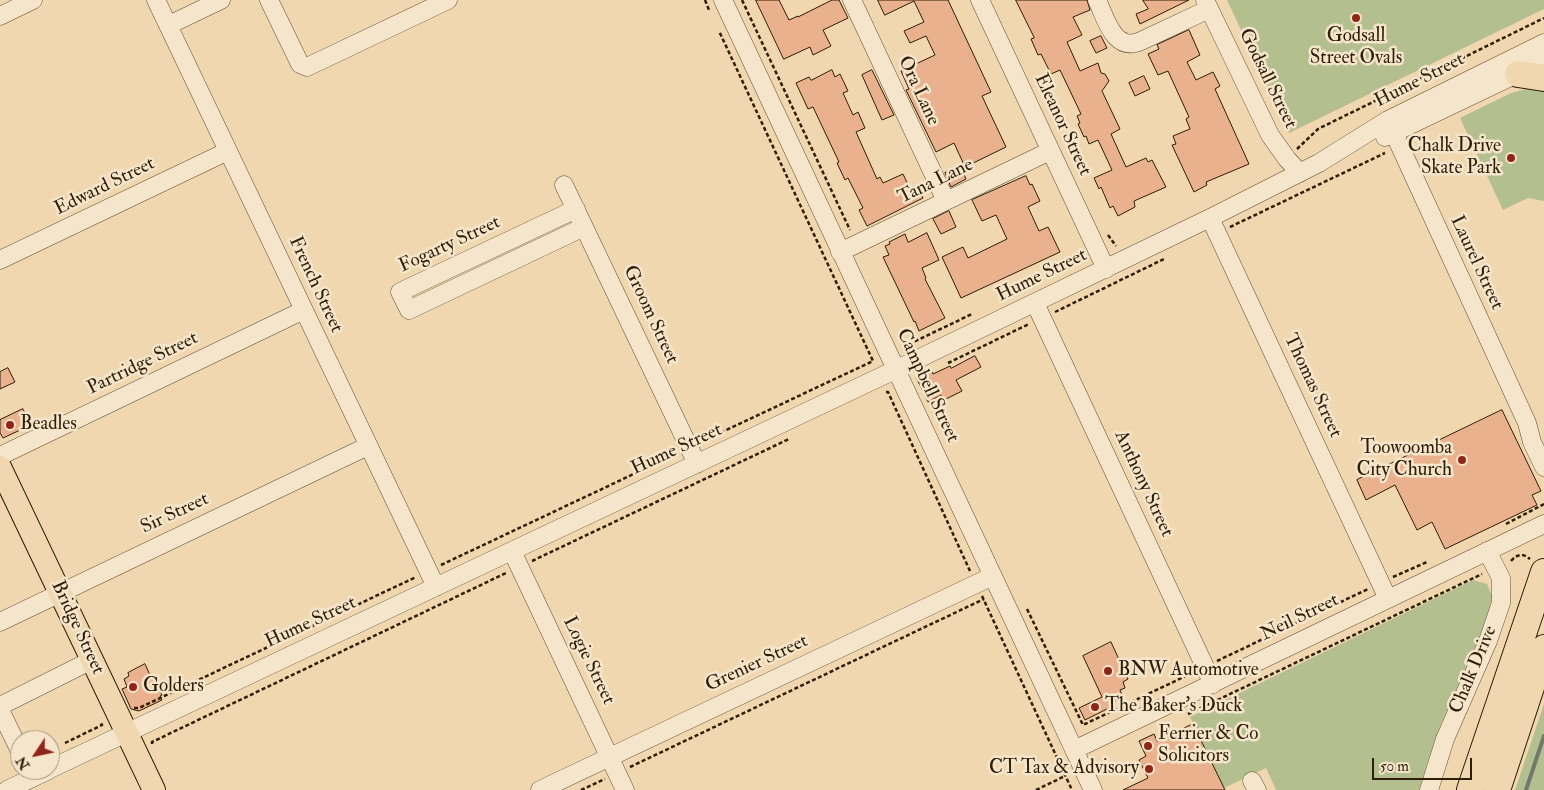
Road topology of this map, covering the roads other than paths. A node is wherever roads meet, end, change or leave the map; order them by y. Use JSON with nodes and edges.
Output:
{"nodes":[{"id":1,"x":34,"y":0,"type":"edge"},
{"id":2,"x":156,"y":0,"type":"edge"},
{"id":3,"x":221,"y":0,"type":"edge"},
{"id":4,"x":269,"y":0,"type":"edge"},
{"id":5,"x":448,"y":0,"type":"edge"},
{"id":6,"x":723,"y":0,"type":"edge"},
{"id":7,"x":852,"y":0,"type":"edge"},
{"id":8,"x":980,"y":0,"type":"edge"},
{"id":9,"x":1097,"y":0,"type":"edge"},
{"id":10,"x":1207,"y":4,"type":"edge"},
{"id":11,"x":0,"y":16,"type":"edge"},
{"id":12,"x":168,"y":25,"type":"junction"},
{"id":13,"x":1544,"y":43,"type":"edge"},
{"id":14,"x":1544,"y":61,"type":"edge"},
{"id":15,"x":1518,"y":74,"type":"junction"},
{"id":16,"x":1544,"y":78,"type":"edge"},
{"id":17,"x":1394,"y":133,"type":"junction"},
{"id":18,"x":228,"y":151,"type":"junction"},
{"id":19,"x":1050,"y":151,"type":"junction"},
{"id":20,"x":1300,"y":172,"type":"junction"},
{"id":21,"x":564,"y":185,"type":"dead end"},
{"id":22,"x":946,"y":201,"type":"junction"},
{"id":23,"x":576,"y":209,"type":"junction"},
{"id":24,"x":1214,"y":225,"type":"junction"},
{"id":25,"x":584,"y":227,"type":"junction"},
{"id":26,"x":848,"y":248,"type":"junction"},
{"id":27,"x":0,"y":260,"type":"edge"},
{"id":28,"x":1106,"y":269,"type":"junction"},
{"id":29,"x":304,"y":310,"type":"junction"},
{"id":30,"x":1038,"y":311,"type":"junction"},
{"id":31,"x":896,"y":370,"type":"junction"},
{"id":32,"x":1527,"y":423,"type":"junction"},
{"id":33,"x":1544,"y":434,"type":"edge"},
{"id":34,"x":368,"y":446,"type":"junction"},
{"id":35,"x":0,"y":456,"type":"edge"},
{"id":36,"x":697,"y":464,"type":"junction"},
{"id":37,"x":0,"y":466,"type":"edge"},
{"id":38,"x":1544,"y":467,"type":"edge"},
{"id":39,"x":1544,"y":524,"type":"edge"},
{"id":40,"x":512,"y":551,"type":"junction"},
{"id":41,"x":1488,"y":551,"type":"junction"},
{"id":42,"x":1544,"y":572,"type":"edge"},
{"id":43,"x":993,"y":576,"type":"junction"},
{"id":44,"x":436,"y":587,"type":"junction"},
{"id":45,"x":60,"y":593,"type":"junction"},
{"id":46,"x":1388,"y":599,"type":"junction"},
{"id":47,"x":0,"y":622,"type":"edge"},
{"id":48,"x":1544,"y":648,"type":"edge"},
{"id":49,"x":92,"y":660,"type":"junction"},
{"id":50,"x":1213,"y":684,"type":"junction"},
{"id":51,"x":0,"y":706,"type":"edge"},
{"id":52,"x":0,"y":710,"type":"edge"},
{"id":53,"x":10,"y":731,"type":"edge"},
{"id":54,"x":127,"y":733,"type":"junction"},
{"id":55,"x":1074,"y":750,"type":"junction"},
{"id":56,"x":60,"y":765,"type":"edge"},
{"id":57,"x":614,"y":765,"type":"junction"},
{"id":58,"x":22,"y":780,"type":"edge"},
{"id":59,"x":1087,"y":788,"type":"edge"},
{"id":60,"x":7,"y":790,"type":"edge"},
{"id":61,"x":154,"y":790,"type":"edge"},
{"id":62,"x":540,"y":790,"type":"edge"},
{"id":63,"x":625,"y":790,"type":"edge"},
{"id":64,"x":1429,"y":790,"type":"edge"},
{"id":65,"x":1470,"y":790,"type":"edge"},
{"id":66,"x":1497,"y":790,"type":"edge"}],
"edges":[{"from":1,"to":11,"type":"street"},
{"from":2,"to":12,"type":"street","name":"French Street"},
{"from":3,"to":12,"type":"street"},
{"from":4,"to":5,"type":"street"},
{"from":6,"to":26,"type":"street","name":"Campbell Street"},
{"from":7,"to":22,"type":"street","name":"Ora Lane"},
{"from":8,"to":19,"type":"street","name":"Eleanor Street"},
{"from":9,"to":10,"type":"street"},
{"from":10,"to":20,"type":"street","name":"Godsall Street"},
{"from":12,"to":18,"type":"street","name":"French Street"},
{"from":13,"to":17,"type":"street","name":"Hume Street"},
{"from":14,"to":15,"type":"street","name":"Hume Street"},
{"from":15,"to":16,"type":"highway"},
{"from":15,"to":17,"type":"street","name":"Hume Street"},
{"from":17,"to":20,"type":"street","name":"Hume Street"},
{"from":17,"to":32,"type":"street","name":"Laurel Street"},
{"from":18,"to":27,"type":"street","name":"Edward Street"},
{"from":18,"to":29,"type":"street","name":"French Street"},
{"from":19,"to":22,"type":"street","name":"Tana Lane"},
{"from":19,"to":28,"type":"street","name":"Eleanor Street"},
{"from":20,"to":24,"type":"street","name":"Hume Street"},
{"from":21,"to":23,"type":"street","name":"Groom Street"},
{"from":22,"to":26,"type":"street","name":"Tana Lane"},
{"from":23,"to":25,"type":"street","name":"Groom Street"},
{"from":23,"to":25,"type":"street","name":"Fogarty Street"},
{"from":24,"to":28,"type":"street","name":"Hume Street"},
{"from":24,"to":46,"type":"street","name":"Thomas Street"},
{"from":25,"to":36,"type":"street","name":"Groom Street"},
{"from":26,"to":31,"type":"street","name":"Campbell Street"},
{"from":28,"to":30,"type":"street","name":"Hume Street"},
{"from":29,"to":34,"type":"street","name":"French Street"},
{"from":29,"to":35,"type":"street","name":"Partridge Street"},
{"from":30,"to":31,"type":"street","name":"Hume Street"},
{"from":30,"to":50,"type":"street","name":"Anthony Street"},
{"from":31,"to":36,"type":"street","name":"Hume Street"},
{"from":31,"to":43,"type":"street","name":"Campbell Street"},
{"from":32,"to":33,"type":"street"},
{"from":32,"to":38,"type":"street","name":"Laurel Street"},
{"from":34,"to":44,"type":"street","name":"French Street"},
{"from":34,"to":45,"type":"street","name":"Sir Street"},
{"from":36,"to":40,"type":"street","name":"Hume Street"},
{"from":37,"to":45,"type":"main road","name":"Bridge Street"},
{"from":39,"to":41,"type":"street","name":"Neil Street"},
{"from":40,"to":44,"type":"street","name":"Hume Street"},
{"from":40,"to":57,"type":"street","name":"Logie Street"},
{"from":41,"to":46,"type":"street","name":"Neil Street"},
{"from":41,"to":64,"type":"street","name":"Chalk Drive"},
{"from":42,"to":65,"type":"highway","name":"Chalk Drive"},
{"from":43,"to":55,"type":"street","name":"Campbell Street"},
{"from":43,"to":57,"type":"street","name":"Grenier Street"},
{"from":44,"to":54,"type":"street","name":"Hume Street"},
{"from":45,"to":47,"type":"street","name":"Sir Street"},
{"from":45,"to":49,"type":"main road","name":"Bridge Street"},
{"from":46,"to":50,"type":"street","name":"Neil Street"},
{"from":48,"to":66,"type":"highway"},
{"from":49,"to":51,"type":"street"},
{"from":49,"to":54,"type":"main road","name":"Bridge Street"},
{"from":50,"to":55,"type":"street","name":"Neil Street"},
{"from":52,"to":53,"type":"street"},
{"from":54,"to":56,"type":"street","name":"Hume Street"},
{"from":54,"to":61,"type":"main road","name":"Bridge Street"},
{"from":55,"to":59,"type":"street","name":"Campbell Street"},
{"from":57,"to":62,"type":"street","name":"Grenier Street"},
{"from":57,"to":63,"type":"street","name":"Logie Street"},
{"from":58,"to":60,"type":"street","name":"Hume Street"}]}
